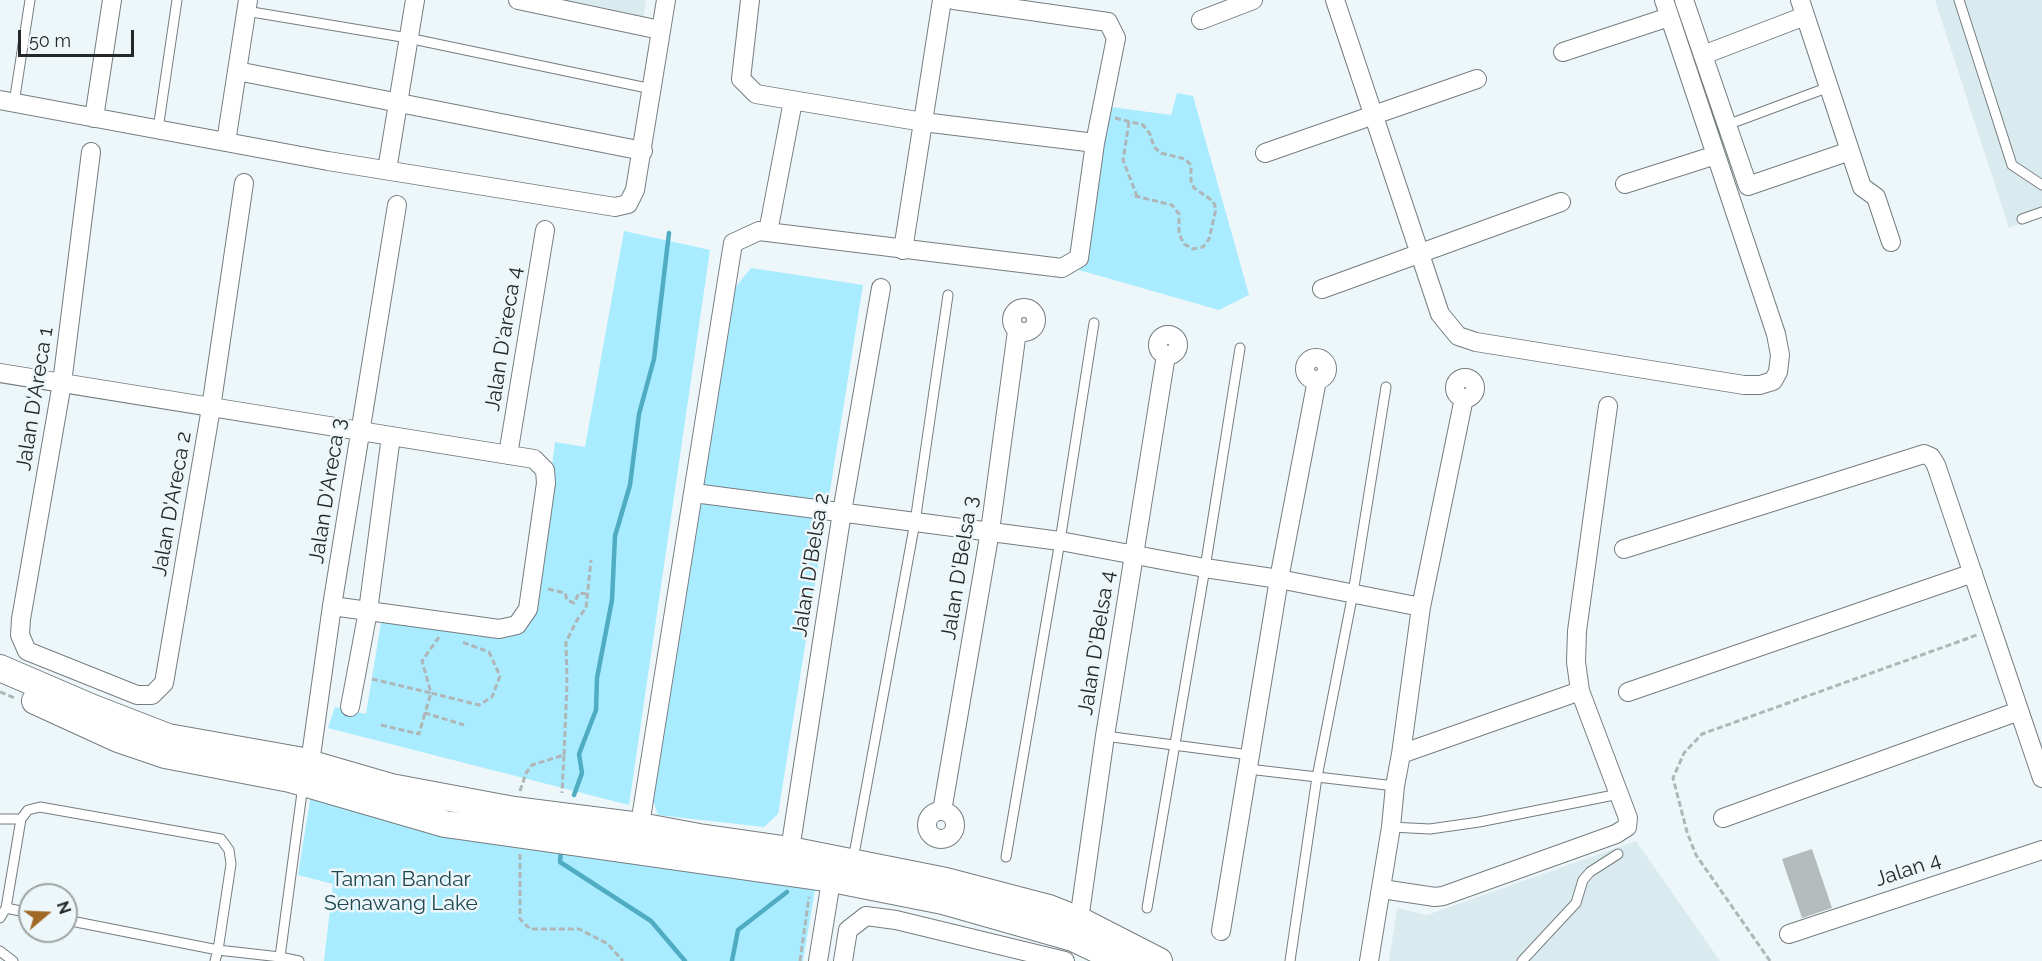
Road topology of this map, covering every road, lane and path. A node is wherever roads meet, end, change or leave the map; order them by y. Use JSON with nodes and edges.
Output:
{"nodes":[{"id":1,"x":30,"y":0,"type":"edge"},
{"id":2,"x":112,"y":0,"type":"edge"},
{"id":3,"x":177,"y":0,"type":"edge"},
{"id":4,"x":415,"y":0,"type":"edge"},
{"id":5,"x":518,"y":0,"type":"edge"},
{"id":6,"x":666,"y":0,"type":"edge"},
{"id":7,"x":750,"y":0,"type":"edge"},
{"id":8,"x":942,"y":0,"type":"edge"},
{"id":9,"x":954,"y":0,"type":"edge"},
{"id":10,"x":1253,"y":0,"type":"edge"},
{"id":11,"x":1335,"y":0,"type":"edge"},
{"id":12,"x":1684,"y":0,"type":"edge"},
{"id":13,"x":1959,"y":0,"type":"edge"},
{"id":14,"x":247,"y":6,"type":"edge"},
{"id":15,"x":1803,"y":8,"type":"edge"},
{"id":16,"x":1667,"y":9,"type":"edge"},
{"id":17,"x":1201,"y":20,"type":"dead end"},
{"id":18,"x":660,"y":30,"type":"junction"},
{"id":19,"x":408,"y":38,"type":"junction"},
{"id":20,"x":1563,"y":52,"type":"dead end"},
{"id":21,"x":1703,"y":55,"type":"junction"},
{"id":22,"x":237,"y":71,"type":"junction"},
{"id":23,"x":1477,"y":80,"type":"dead end"},
{"id":24,"x":1829,"y":87,"type":"junction"},
{"id":25,"x":652,"y":89,"type":"junction"},
{"id":26,"x":7,"y":101,"type":"edge"},
{"id":27,"x":793,"y":101,"type":"junction"},
{"id":28,"x":398,"y":103,"type":"junction"},
{"id":29,"x":1101,"y":114,"type":"junction"},
{"id":30,"x":94,"y":117,"type":"junction"},
{"id":31,"x":1374,"y":117,"type":"junction"},
{"id":32,"x":923,"y":122,"type":"junction"},
{"id":33,"x":1129,"y":122,"type":"junction"},
{"id":34,"x":1727,"y":125,"type":"junction"},
{"id":35,"x":158,"y":129,"type":"junction"},
{"id":36,"x":226,"y":142,"type":"junction"},
{"id":37,"x":1095,"y":143,"type":"junction"},
{"id":38,"x":1850,"y":151,"type":"junction"},
{"id":39,"x":91,"y":152,"type":"dead end"},
{"id":40,"x":643,"y":152,"type":"junction"},
{"id":41,"x":1265,"y":153,"type":"dead end"},
{"id":42,"x":1716,"y":155,"type":"junction"},
{"id":43,"x":387,"y":170,"type":"junction"},
{"id":44,"x":244,"y":183,"type":"dead end"},
{"id":45,"x":1625,"y":184,"type":"dead end"},
{"id":46,"x":2042,"y":185,"type":"edge"},
{"id":47,"x":1131,"y":195,"type":"dead end"},
{"id":48,"x":1137,"y":196,"type":"junction"},
{"id":49,"x":1561,"y":202,"type":"dead end"},
{"id":50,"x":397,"y":205,"type":"dead end"},
{"id":51,"x":2042,"y":212,"type":"edge"},
{"id":52,"x":2022,"y":219,"type":"dead end"},
{"id":53,"x":545,"y":230,"type":"dead end"},
{"id":54,"x":768,"y":232,"type":"junction"},
{"id":55,"x":1891,"y":242,"type":"dead end"},
{"id":56,"x":903,"y":250,"type":"junction"},
{"id":57,"x":1419,"y":252,"type":"junction"},
{"id":58,"x":881,"y":288,"type":"dead end"},
{"id":59,"x":1322,"y":289,"type":"dead end"},
{"id":60,"x":948,"y":295,"type":"dead end"},
{"id":61,"x":1094,"y":323,"type":"dead end"},
{"id":62,"x":1017,"y":331,"type":"dead end"},
{"id":63,"x":1240,"y":348,"type":"dead end"},
{"id":64,"x":1166,"y":355,"type":"dead end"},
{"id":65,"x":0,"y":373,"type":"edge"},
{"id":66,"x":1317,"y":380,"type":"dead end"},
{"id":67,"x":62,"y":383,"type":"junction"},
{"id":68,"x":1386,"y":387,"type":"dead end"},
{"id":69,"x":1464,"y":398,"type":"dead end"},
{"id":70,"x":1608,"y":406,"type":"dead end"},
{"id":71,"x":211,"y":408,"type":"junction"},
{"id":72,"x":361,"y":431,"type":"junction"},
{"id":73,"x":391,"y":436,"type":"junction"},
{"id":74,"x":508,"y":455,"type":"junction"},
{"id":75,"x":694,"y":493,"type":"junction"},
{"id":76,"x":842,"y":512,"type":"junction"},
{"id":77,"x":915,"y":522,"type":"junction"},
{"id":78,"x":990,"y":531,"type":"junction"},
{"id":79,"x":1060,"y":541,"type":"junction"},
{"id":80,"x":1624,"y":549,"type":"dead end"},
{"id":81,"x":1134,"y":555,"type":"junction"},
{"id":82,"x":591,"y":560,"type":"dead end"},
{"id":83,"x":1205,"y":568,"type":"junction"},
{"id":84,"x":1973,"y":573,"type":"junction"},
{"id":85,"x":1279,"y":579,"type":"junction"},
{"id":86,"x":532,"y":585,"type":"junction"},
{"id":87,"x":1353,"y":593,"type":"junction"},
{"id":88,"x":587,"y":594,"type":"junction"},
{"id":89,"x":332,"y":606,"type":"junction"},
{"id":90,"x":1421,"y":607,"type":"junction"},
{"id":91,"x":368,"y":611,"type":"junction"},
{"id":92,"x":443,"y":621,"type":"junction"},
{"id":93,"x":1992,"y":630,"type":"junction"},
{"id":94,"x":460,"y":641,"type":"dead end"},
{"id":95,"x":27,"y":651,"type":"joint"},
{"id":96,"x":0,"y":668,"type":"edge"},
{"id":97,"x":356,"y":675,"type":"junction"},
{"id":98,"x":0,"y":684,"type":"edge"},
{"id":99,"x":1580,"y":691,"type":"junction"},
{"id":100,"x":1628,"y":692,"type":"dead end"},
{"id":101,"x":431,"y":693,"type":"junction"},
{"id":102,"x":350,"y":707,"type":"dead end"},
{"id":103,"x":2019,"y":711,"type":"junction"},
{"id":104,"x":425,"y":713,"type":"junction"},
{"id":105,"x":381,"y":725,"type":"dead end"},
{"id":106,"x":464,"y":725,"type":"dead end"},
{"id":107,"x":1105,"y":736,"type":"junction"},
{"id":108,"x":1174,"y":746,"type":"junction"},
{"id":109,"x":564,"y":754,"type":"junction"},
{"id":110,"x":1401,"y":754,"type":"junction"},
{"id":111,"x":1249,"y":762,"type":"junction"},
{"id":112,"x":307,"y":773,"type":"junction"},
{"id":113,"x":526,"y":773,"type":"dead end"},
{"id":114,"x":1317,"y":777,"type":"junction"},
{"id":115,"x":2042,"y":778,"type":"edge"},
{"id":116,"x":1395,"y":786,"type":"junction"},
{"id":117,"x":562,"y":793,"type":"dead end"},
{"id":118,"x":1619,"y":794,"type":"junction"},
{"id":119,"x":942,"y":811,"type":"dead end"},
{"id":120,"x":1723,"y":818,"type":"dead end"},
{"id":121,"x":0,"y":819,"type":"edge"},
{"id":122,"x":21,"y":819,"type":"junction"},
{"id":123,"x":1391,"y":827,"type":"junction"},
{"id":124,"x":520,"y":835,"type":"junction"},
{"id":125,"x":638,"y":838,"type":"junction"},
{"id":126,"x":2042,"y":849,"type":"edge"},
{"id":127,"x":790,"y":850,"type":"junction"},
{"id":128,"x":1618,"y":854,"type":"dead end"},
{"id":129,"x":1006,"y":857,"type":"dead end"},
{"id":130,"x":839,"y":867,"type":"junction"},
{"id":131,"x":1382,"y":889,"type":"junction"},
{"id":132,"x":809,"y":891,"type":"dead end"},
{"id":133,"x":6,"y":908,"type":"junction"},
{"id":134,"x":1147,"y":908,"type":"dead end"},
{"id":135,"x":18,"y":910,"type":"edge"},
{"id":136,"x":0,"y":918,"type":"edge"},
{"id":137,"x":78,"y":922,"type":"edge"},
{"id":138,"x":1221,"y":931,"type":"dead end"},
{"id":139,"x":1789,"y":934,"type":"dead end"},
{"id":140,"x":1072,"y":939,"type":"edge"},
{"id":141,"x":218,"y":950,"type":"junction"},
{"id":142,"x":0,"y":951,"type":"edge"},
{"id":143,"x":280,"y":957,"type":"junction"},
{"id":144,"x":13,"y":961,"type":"edge"},
{"id":145,"x":215,"y":961,"type":"edge"},
{"id":146,"x":299,"y":961,"type":"edge"},
{"id":147,"x":622,"y":961,"type":"edge"},
{"id":148,"x":800,"y":961,"type":"edge"},
{"id":149,"x":818,"y":961,"type":"edge"},
{"id":150,"x":843,"y":961,"type":"edge"},
{"id":151,"x":1121,"y":961,"type":"edge"},
{"id":152,"x":1160,"y":961,"type":"edge"},
{"id":153,"x":1290,"y":961,"type":"edge"},
{"id":154,"x":1369,"y":961,"type":"edge"},
{"id":155,"x":1522,"y":961,"type":"edge"},
{"id":156,"x":1770,"y":961,"type":"edge"}],
"edges":[{"from":1,"to":26,"type":"lane"},
{"from":2,"to":30,"type":"street"},
{"from":3,"to":35,"type":"lane"},
{"from":4,"to":19,"type":"street"},
{"from":5,"to":18,"type":"street"},
{"from":6,"to":18,"type":"street"},
{"from":7,"to":27,"type":"street"},
{"from":8,"to":32,"type":"street"},
{"from":9,"to":29,"type":"street"},
{"from":10,"to":17,"type":"street"},
{"from":11,"to":31,"type":"street"},
{"from":12,"to":21,"type":"street"},
{"from":13,"to":46,"type":"lane"},
{"from":14,"to":19,"type":"lane"},
{"from":14,"to":22,"type":"street"},
{"from":15,"to":21,"type":"street"},
{"from":15,"to":24,"type":"street"},
{"from":16,"to":20,"type":"street"},
{"from":16,"to":42,"type":"street"},
{"from":18,"to":25,"type":"street"},
{"from":19,"to":25,"type":"lane"},
{"from":19,"to":28,"type":"street"},
{"from":21,"to":34,"type":"street"},
{"from":22,"to":28,"type":"street"},
{"from":22,"to":36,"type":"street"},
{"from":23,"to":31,"type":"street"},
{"from":24,"to":34,"type":"lane"},
{"from":24,"to":38,"type":"street"},
{"from":25,"to":40,"type":"street"},
{"from":26,"to":30,"type":"street"},
{"from":27,"to":32,"type":"street"},
{"from":27,"to":54,"type":"street"},
{"from":28,"to":40,"type":"street"},
{"from":28,"to":43,"type":"street"},
{"from":29,"to":33,"type":"path"},
{"from":29,"to":37,"type":"street"},
{"from":30,"to":35,"type":"street"},
{"from":31,"to":41,"type":"street"},
{"from":31,"to":57,"type":"street"},
{"from":32,"to":37,"type":"street"},
{"from":32,"to":56,"type":"street"},
{"from":33,"to":48,"type":"path"},
{"from":33,"to":48,"type":"path"},
{"from":34,"to":38,"type":"street"},
{"from":35,"to":36,"type":"street"},
{"from":36,"to":43,"type":"street"},
{"from":37,"to":56,"type":"street"},
{"from":38,"to":55,"type":"street"},
{"from":39,"to":67,"type":"street","name":"Jalan D'Areca 1"},
{"from":40,"to":43,"type":"street"},
{"from":42,"to":45,"type":"street"},
{"from":42,"to":57,"type":"street"},
{"from":44,"to":71,"type":"street","name":"Jalan D'Areca 2"},
{"from":47,"to":48,"type":"path"},
{"from":49,"to":57,"type":"street"},
{"from":50,"to":72,"type":"street","name":"Jalan D'Areca 3"},
{"from":51,"to":52,"type":"lane"},
{"from":53,"to":74,"type":"street","name":"Jalan D'areca 4"},
{"from":54,"to":56,"type":"street"},
{"from":54,"to":75,"type":"street"},
{"from":57,"to":59,"type":"street"},
{"from":58,"to":76,"type":"street","name":"Jalan D'Belsa 2"},
{"from":60,"to":77,"type":"lane"},
{"from":61,"to":79,"type":"lane"},
{"from":62,"to":78,"type":"street","name":"Jalan D'Belsa 3"},
{"from":63,"to":83,"type":"lane"},
{"from":64,"to":81,"type":"street","name":"Jalan D'Belsa 4"},
{"from":65,"to":67,"type":"street"},
{"from":66,"to":85,"type":"street"},
{"from":67,"to":71,"type":"street"},
{"from":67,"to":95,"type":"street","name":"Jalan D'Areca 1"},
{"from":68,"to":87,"type":"lane"},
{"from":69,"to":90,"type":"street"},
{"from":70,"to":99,"type":"street"},
{"from":71,"to":72,"type":"street"},
{"from":71,"to":95,"type":"street","name":"Jalan D'Areca 2"},
{"from":72,"to":73,"type":"street"},
{"from":72,"to":89,"type":"street","name":"Jalan D'Areca 3"},
{"from":73,"to":74,"type":"street"},
{"from":73,"to":91,"type":"street"},
{"from":74,"to":86,"type":"street"},
{"from":75,"to":76,"type":"street"},
{"from":75,"to":125,"type":"street"},
{"from":76,"to":77,"type":"street"},
{"from":76,"to":127,"type":"street","name":"Jalan D'Belsa 2"},
{"from":77,"to":78,"type":"street"},
{"from":77,"to":130,"type":"lane"},
{"from":78,"to":79,"type":"street"},
{"from":78,"to":119,"type":"street","name":"Jalan D'Belsa 3"},
{"from":79,"to":81,"type":"street"},
{"from":79,"to":129,"type":"lane"},
{"from":80,"to":84,"type":"street"},
{"from":81,"to":83,"type":"street"},
{"from":81,"to":107,"type":"street","name":"Jalan D'Belsa 4"},
{"from":82,"to":88,"type":"path"},
{"from":83,"to":85,"type":"street"},
{"from":83,"to":108,"type":"lane"},
{"from":84,"to":93,"type":"street"},
{"from":84,"to":100,"type":"street"},
{"from":85,"to":87,"type":"street"},
{"from":85,"to":111,"type":"street"},
{"from":86,"to":88,"type":"path"},
{"from":86,"to":92,"type":"street"},
{"from":87,"to":90,"type":"street"},
{"from":87,"to":114,"type":"lane"},
{"from":88,"to":109,"type":"path"},
{"from":89,"to":91,"type":"street"},
{"from":89,"to":112,"type":"street","name":"Jalan D'Areca 3"},
{"from":90,"to":110,"type":"street"},
{"from":91,"to":92,"type":"street"},
{"from":91,"to":97,"type":"street"},
{"from":92,"to":101,"type":"path"},
{"from":93,"to":103,"type":"street"},
{"from":93,"to":156,"type":"path"},
{"from":94,"to":101,"type":"path"},
{"from":96,"to":112,"type":"street"},
{"from":97,"to":101,"type":"path"},
{"from":97,"to":102,"type":"street"},
{"from":98,"to":112,"type":"street"},
{"from":99,"to":110,"type":"street"},
{"from":99,"to":118,"type":"street"},
{"from":101,"to":104,"type":"path"},
{"from":103,"to":115,"type":"street"},
{"from":103,"to":120,"type":"street"},
{"from":104,"to":105,"type":"path"},
{"from":104,"to":106,"type":"path"},
{"from":107,"to":108,"type":"lane"},
{"from":107,"to":140,"type":"street","name":"Jalan D'Belsa 4"},
{"from":108,"to":111,"type":"lane"},
{"from":108,"to":134,"type":"lane"},
{"from":109,"to":113,"type":"path"},
{"from":109,"to":117,"type":"path"},
{"from":110,"to":116,"type":"street"},
{"from":111,"to":114,"type":"lane"},
{"from":111,"to":138,"type":"street"},
{"from":112,"to":124,"type":"street"},
{"from":112,"to":125,"type":"street"},
{"from":112,"to":143,"type":"lane"},
{"from":114,"to":116,"type":"lane"},
{"from":114,"to":153,"type":"lane"},
{"from":116,"to":123,"type":"street"},
{"from":118,"to":123,"type":"lane"},
{"from":118,"to":131,"type":"street"},
{"from":121,"to":122,"type":"lane"},
{"from":122,"to":133,"type":"lane"},
{"from":122,"to":141,"type":"lane"},
{"from":123,"to":131,"type":"street"},
{"from":124,"to":125,"type":"street"},
{"from":124,"to":147,"type":"path"},
{"from":125,"to":127,"type":"street"},
{"from":125,"to":130,"type":"street"},
{"from":126,"to":139,"type":"street","name":"Jalan 4"},
{"from":127,"to":130,"type":"street"},
{"from":128,"to":155,"type":"lane"},
{"from":130,"to":140,"type":"street"},
{"from":130,"to":149,"type":"street"},
{"from":131,"to":154,"type":"street"},
{"from":132,"to":148,"type":"path"},
{"from":133,"to":135,"type":"lane"},
{"from":133,"to":136,"type":"lane"},
{"from":137,"to":141,"type":"lane"},
{"from":140,"to":150,"type":"street"},
{"from":140,"to":151,"type":"street"},
{"from":140,"to":152,"type":"street"},
{"from":141,"to":143,"type":"lane"},
{"from":141,"to":145,"type":"lane"},
{"from":142,"to":144,"type":"lane"},
{"from":143,"to":146,"type":"lane"}]}
